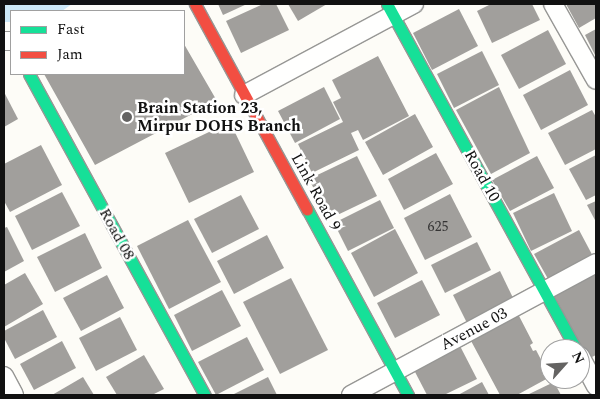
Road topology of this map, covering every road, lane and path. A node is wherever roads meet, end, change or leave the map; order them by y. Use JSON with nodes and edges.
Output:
{"nodes":[{"id":1,"x":414,"y":4,"type":"edge"},
{"id":2,"x":553,"y":4,"type":"edge"},
{"id":3,"x":390,"y":9,"type":"edge"},
{"id":4,"x":193,"y":10,"type":"edge"},
{"id":5,"x":30,"y":75,"type":"edge"},
{"id":6,"x":596,"y":80,"type":"edge"},
{"id":7,"x":244,"y":95,"type":"junction"},
{"id":8,"x":596,"y":263,"type":"edge"},
{"id":9,"x":545,"y":292,"type":"junction"},
{"id":10,"x":571,"y":339,"type":"edge"},
{"id":11,"x":395,"y":372,"type":"junction"},
{"id":12,"x":590,"y":375,"type":"edge"},
{"id":13,"x":4,"y":376,"type":"edge"},
{"id":14,"x":596,"y":386,"type":"edge"},
{"id":15,"x":14,"y":395,"type":"edge"},
{"id":16,"x":204,"y":395,"type":"edge"},
{"id":17,"x":351,"y":395,"type":"edge"},
{"id":18,"x":408,"y":395,"type":"edge"}],
"edges":[{"from":1,"to":3,"type":"street"},
{"from":2,"to":6,"type":"street"},
{"from":3,"to":7,"type":"street"},
{"from":3,"to":9,"type":"street","name":"Road 10"},
{"from":4,"to":7,"type":"street","name":"Link Road 9"},
{"from":5,"to":16,"type":"street","name":"Road 08"},
{"from":7,"to":11,"type":"street","name":"Link Road 9"},
{"from":8,"to":9,"type":"street","name":"Avenue 03"},
{"from":9,"to":10,"type":"street","name":"Road 10"},
{"from":9,"to":11,"type":"street","name":"Avenue 03"},
{"from":11,"to":17,"type":"street","name":"Avenue 03"},
{"from":11,"to":18,"type":"street","name":"Link Road 9"},
{"from":12,"to":14,"type":"street"},
{"from":13,"to":15,"type":"street"}]}
